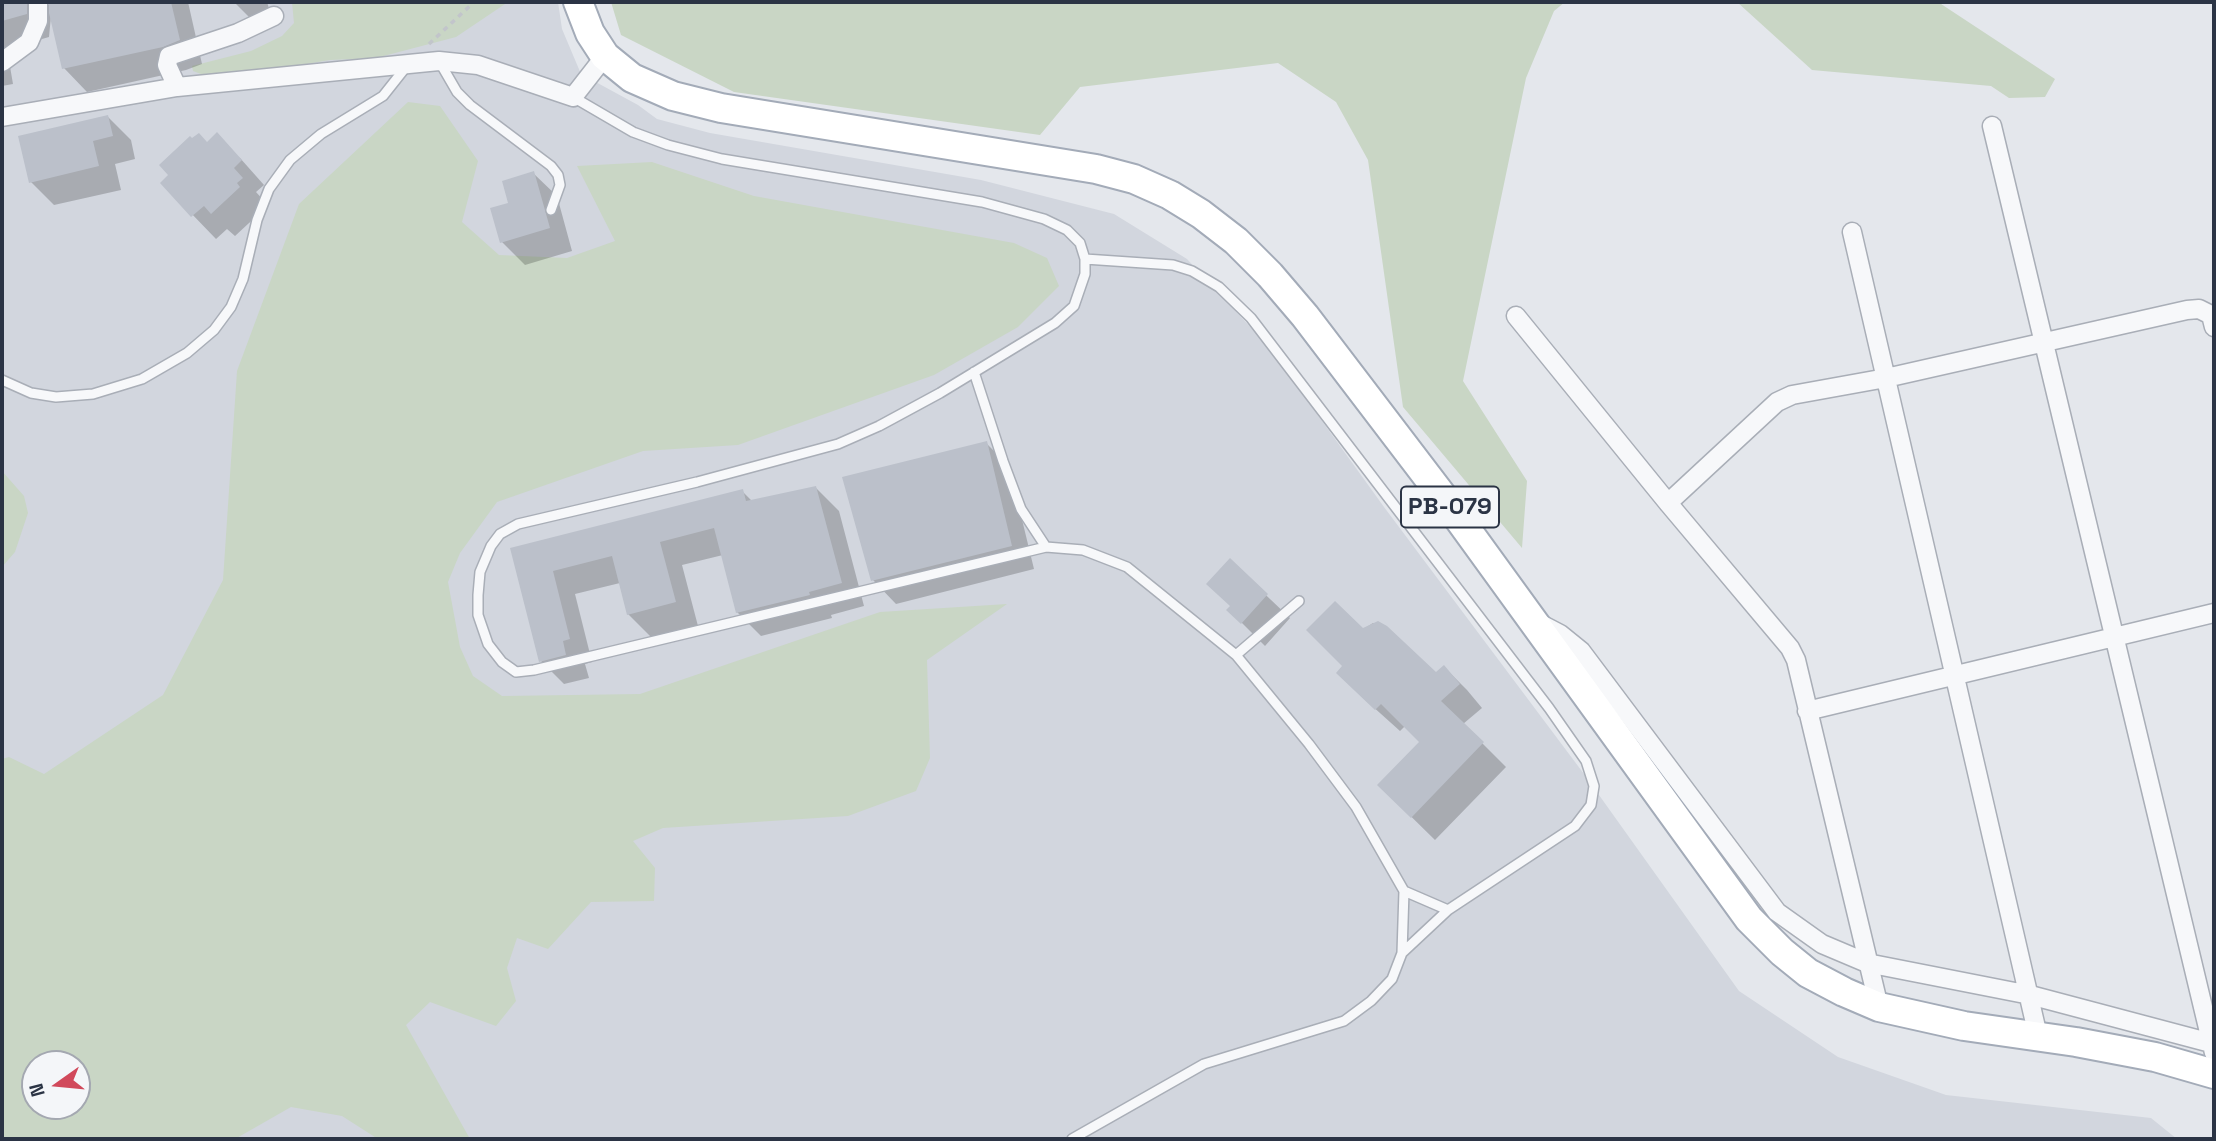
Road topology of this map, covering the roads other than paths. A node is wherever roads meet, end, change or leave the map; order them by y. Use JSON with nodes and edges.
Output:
{"nodes":[{"id":1,"x":38,"y":2,"type":"edge"},
{"id":2,"x":578,"y":2,"type":"edge"},
{"id":3,"x":274,"y":16,"type":"dead end"},
{"id":4,"x":605,"y":56,"type":"junction"},
{"id":5,"x":439,"y":61,"type":"junction"},
{"id":6,"x":2,"y":62,"type":"edge"},
{"id":7,"x":408,"y":63,"type":"junction"},
{"id":8,"x":177,"y":87,"type":"junction"},
{"id":9,"x":573,"y":97,"type":"junction"},
{"id":10,"x":2,"y":117,"type":"edge"},
{"id":11,"x":1992,"y":126,"type":"dead end"},
{"id":12,"x":551,"y":210,"type":"dead end"},
{"id":13,"x":1852,"y":232,"type":"dead end"},
{"id":14,"x":1085,"y":259,"type":"junction"},
{"id":15,"x":1516,"y":316,"type":"dead end"},
{"id":16,"x":2214,"y":327,"type":"edge"},
{"id":17,"x":2044,"y":342,"type":"junction"},
{"id":18,"x":974,"y":372,"type":"junction"},
{"id":19,"x":1886,"y":378,"type":"junction"},
{"id":20,"x":2,"y":380,"type":"edge"},
{"id":21,"x":1668,"y":503,"type":"junction"},
{"id":22,"x":1046,"y":547,"type":"junction"},
{"id":23,"x":1298,"y":601,"type":"dead end"},
{"id":24,"x":2214,"y":613,"type":"edge"},
{"id":25,"x":1531,"y":619,"type":"junction"},
{"id":26,"x":2114,"y":637,"type":"junction"},
{"id":27,"x":1236,"y":655,"type":"junction"},
{"id":28,"x":1955,"y":675,"type":"junction"},
{"id":29,"x":1807,"y":711,"type":"junction"},
{"id":30,"x":1404,"y":891,"type":"junction"},
{"id":31,"x":1448,"y":910,"type":"junction"},
{"id":32,"x":1402,"y":953,"type":"junction"},
{"id":33,"x":1867,"y":963,"type":"junction"},
{"id":34,"x":2030,"y":995,"type":"junction"},
{"id":35,"x":1879,"y":1007,"type":"junction"},
{"id":36,"x":2038,"y":1036,"type":"junction"},
{"id":37,"x":2213,"y":1048,"type":"edge"},
{"id":38,"x":2214,"y":1074,"type":"edge"},
{"id":39,"x":1072,"y":1139,"type":"edge"}],
"edges":[{"from":1,"to":6,"type":"street"},
{"from":2,"to":4,"type":"main road","number":"PB-079"},
{"from":3,"to":8,"type":"street"},
{"from":4,"to":9,"type":"street"},
{"from":4,"to":25,"type":"main road","number":"PB-079"},
{"from":5,"to":7,"type":"street"},
{"from":5,"to":9,"type":"street"},
{"from":5,"to":12,"type":"lane"},
{"from":7,"to":8,"type":"street"},
{"from":7,"to":20,"type":"lane"},
{"from":8,"to":10,"type":"street"},
{"from":9,"to":14,"type":"lane"},
{"from":11,"to":17,"type":"street"},
{"from":13,"to":19,"type":"street"},
{"from":14,"to":18,"type":"lane"},
{"from":14,"to":31,"type":"lane"},
{"from":15,"to":21,"type":"street"},
{"from":16,"to":17,"type":"street"},
{"from":17,"to":19,"type":"street"},
{"from":17,"to":26,"type":"street"},
{"from":18,"to":22,"type":"lane"},
{"from":18,"to":22,"type":"lane"},
{"from":19,"to":21,"type":"street"},
{"from":19,"to":28,"type":"street"},
{"from":21,"to":29,"type":"street"},
{"from":22,"to":27,"type":"lane"},
{"from":23,"to":27,"type":"lane"},
{"from":24,"to":26,"type":"street"},
{"from":25,"to":33,"type":"street"},
{"from":25,"to":35,"type":"main road","number":"PB-079"},
{"from":26,"to":28,"type":"street"},
{"from":26,"to":37,"type":"street"},
{"from":27,"to":30,"type":"lane"},
{"from":28,"to":29,"type":"street"},
{"from":28,"to":34,"type":"street"},
{"from":29,"to":33,"type":"street"},
{"from":30,"to":31,"type":"lane"},
{"from":30,"to":32,"type":"lane"},
{"from":31,"to":32,"type":"lane"},
{"from":32,"to":39,"type":"lane"},
{"from":33,"to":34,"type":"street"},
{"from":33,"to":35,"type":"street"},
{"from":34,"to":36,"type":"street"},
{"from":34,"to":37,"type":"street"},
{"from":35,"to":36,"type":"main road","number":"PB-079"},
{"from":36,"to":38,"type":"main road","number":"PB-079"}]}
